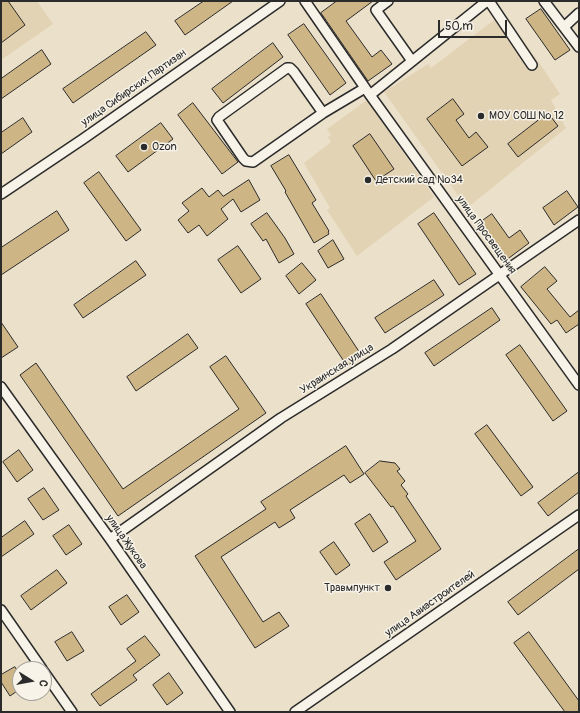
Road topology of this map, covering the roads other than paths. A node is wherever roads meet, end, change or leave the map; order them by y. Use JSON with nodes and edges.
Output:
{"nodes":[{"id":1,"x":280,"y":1,"type":"edge"},
{"id":2,"x":305,"y":1,"type":"edge"},
{"id":3,"x":388,"y":1,"type":"edge"},
{"id":4,"x":488,"y":1,"type":"edge"},
{"id":5,"x":544,"y":1,"type":"edge"},
{"id":6,"x":579,"y":13,"type":"edge"},
{"id":7,"x":564,"y":27,"type":"junction"},
{"id":8,"x":579,"y":47,"type":"edge"},
{"id":9,"x":412,"y":61,"type":"junction"},
{"id":10,"x":532,"y":66,"type":"dead end"},
{"id":11,"x":367,"y":92,"type":"junction"},
{"id":12,"x":323,"y":113,"type":"junction"},
{"id":13,"x":1,"y":194,"type":"edge"},
{"id":14,"x":579,"y":220,"type":"edge"},
{"id":15,"x":499,"y":274,"type":"junction"},
{"id":16,"x":579,"y":385,"type":"edge"},
{"id":17,"x":1,"y":387,"type":"edge"},
{"id":18,"x":579,"y":515,"type":"edge"},
{"id":19,"x":110,"y":539,"type":"junction"},
{"id":20,"x":1,"y":610,"type":"edge"},
{"id":21,"x":36,"y":661,"type":"edge"},
{"id":22,"x":52,"y":683,"type":"edge"},
{"id":23,"x":72,"y":712,"type":"edge"},
{"id":24,"x":230,"y":712,"type":"edge"},
{"id":25,"x":295,"y":712,"type":"edge"}],
"edges":[{"from":1,"to":13,"type":"street","name":"улица Сибирских Партизан"},
{"from":2,"to":11,"type":"street","name":"улица Просвещения"},
{"from":3,"to":9,"type":"street"},
{"from":4,"to":9,"type":"street"},
{"from":4,"to":10,"type":"street"},
{"from":5,"to":7,"type":"street"},
{"from":6,"to":7,"type":"street"},
{"from":7,"to":8,"type":"street"},
{"from":9,"to":11,"type":"street"},
{"from":11,"to":12,"type":"street"},
{"from":11,"to":15,"type":"street","name":"улица Просвещения"},
{"from":12,"to":12,"type":"street"},
{"from":14,"to":15,"type":"street","name":"Украинская улица"},
{"from":15,"to":16,"type":"street","name":"улица Просвещения"},
{"from":15,"to":19,"type":"street","name":"Украинская улица"},
{"from":17,"to":19,"type":"street","name":"улица Жукова"},
{"from":18,"to":25,"type":"street","name":"улица Авиастроителей"},
{"from":19,"to":24,"type":"street","name":"улица Жукова"},
{"from":20,"to":21,"type":"street"},
{"from":22,"to":23,"type":"street"}]}
